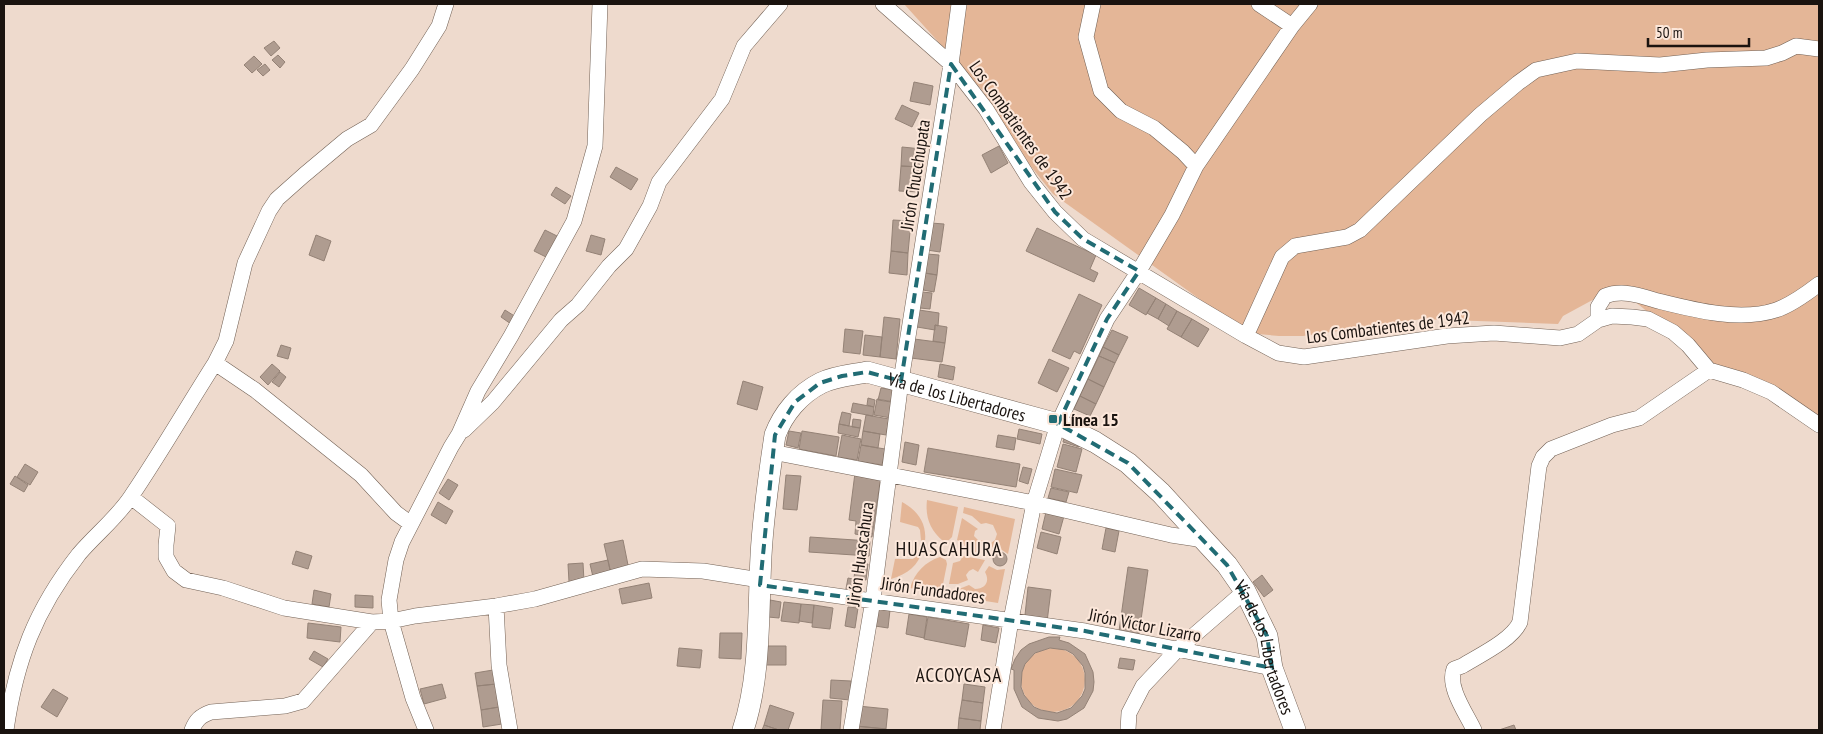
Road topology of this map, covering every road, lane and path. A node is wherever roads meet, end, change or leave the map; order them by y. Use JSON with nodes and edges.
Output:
{"nodes":[{"id":1,"x":446,"y":4,"type":"edge"},
{"id":2,"x":600,"y":4,"type":"edge"},
{"id":3,"x":780,"y":4,"type":"edge"},
{"id":4,"x":883,"y":4,"type":"edge"},
{"id":5,"x":959,"y":4,"type":"edge"},
{"id":6,"x":1093,"y":4,"type":"edge"},
{"id":7,"x":1259,"y":4,"type":"edge"},
{"id":8,"x":1310,"y":4,"type":"edge"},
{"id":9,"x":1292,"y":26,"type":"junction"},
{"id":10,"x":1819,"y":49,"type":"edge"},
{"id":11,"x":951,"y":64,"type":"junction"},
{"id":12,"x":1196,"y":166,"type":"junction"},
{"id":13,"x":1138,"y":271,"type":"junction"},
{"id":14,"x":1819,"y":284,"type":"edge"},
{"id":15,"x":1598,"y":320,"type":"junction"},
{"id":16,"x":1246,"y":336,"type":"junction"},
{"id":17,"x":215,"y":363,"type":"junction"},
{"id":18,"x":1710,"y":370,"type":"junction"},
{"id":19,"x":901,"y":381,"type":"junction"},
{"id":20,"x":1058,"y":424,"type":"junction"},
{"id":21,"x":1819,"y":424,"type":"edge"},
{"id":22,"x":459,"y":434,"type":"junction"},
{"id":23,"x":772,"y":452,"type":"junction"},
{"id":24,"x":889,"y":475,"type":"junction"},
{"id":25,"x":131,"y":497,"type":"junction"},
{"id":26,"x":1034,"y":503,"type":"junction"},
{"id":27,"x":411,"y":524,"type":"junction"},
{"id":28,"x":1204,"y":540,"type":"junction"},
{"id":29,"x":760,"y":583,"type":"junction"},
{"id":30,"x":1245,"y":591,"type":"junction"},
{"id":31,"x":873,"y":600,"type":"junction"},
{"id":32,"x":496,"y":606,"type":"junction"},
{"id":33,"x":1011,"y":620,"type":"junction"},
{"id":34,"x":391,"y":621,"type":"junction"},
{"id":35,"x":372,"y":622,"type":"junction"},
{"id":36,"x":1178,"y":650,"type":"junction"},
{"id":37,"x":1272,"y":668,"type":"junction"},
{"id":38,"x":6,"y":730,"type":"edge"},
{"id":39,"x":192,"y":730,"type":"edge"},
{"id":40,"x":426,"y":730,"type":"edge"},
{"id":41,"x":510,"y":730,"type":"edge"},
{"id":42,"x":743,"y":730,"type":"edge"},
{"id":43,"x":851,"y":730,"type":"edge"},
{"id":44,"x":993,"y":730,"type":"edge"},
{"id":45,"x":1128,"y":730,"type":"edge"},
{"id":46,"x":1295,"y":730,"type":"edge"},
{"id":47,"x":1474,"y":730,"type":"edge"}],
"edges":[{"from":1,"to":17,"type":"street"},
{"from":2,"to":22,"type":"street"},
{"from":3,"to":22,"type":"street"},
{"from":4,"to":11,"type":"street"},
{"from":5,"to":11,"type":"street","name":"Jirón Chucchupata"},
{"from":6,"to":12,"type":"street"},
{"from":7,"to":9,"type":"street"},
{"from":8,"to":9,"type":"street"},
{"from":9,"to":12,"type":"street"},
{"from":10,"to":16,"type":"street"},
{"from":11,"to":13,"type":"street","name":"Los Combatientes de 1942"},
{"from":11,"to":19,"type":"street","name":"Jirón Chucchupata"},
{"from":12,"to":13,"type":"street"},
{"from":13,"to":16,"type":"street","name":"Los Combatientes de 1942"},
{"from":13,"to":20,"type":"street"},
{"from":14,"to":15,"type":"street"},
{"from":15,"to":16,"type":"street","name":"Los Combatientes de 1942"},
{"from":15,"to":18,"type":"street","name":"Los Combatientes de 1942"},
{"from":17,"to":25,"type":"street"},
{"from":17,"to":27,"type":"street"},
{"from":18,"to":21,"type":"street"},
{"from":18,"to":47,"type":"street"},
{"from":19,"to":20,"type":"highway","name":"Vía de los Libertadores"},
{"from":19,"to":23,"type":"highway","name":"Vía de los Libertadores"},
{"from":19,"to":24,"type":"street","name":"Jirón Huascahura"},
{"from":20,"to":26,"type":"street"},
{"from":20,"to":28,"type":"highway","name":"Vía de los Libertadores"},
{"from":22,"to":27,"type":"street"},
{"from":23,"to":24,"type":"street"},
{"from":23,"to":29,"type":"highway","name":"Vía de los Libertadores"},
{"from":24,"to":26,"type":"street"},
{"from":24,"to":31,"type":"street","name":"Jirón Huascahura"},
{"from":25,"to":35,"type":"street","name":"Jirón Fundadores"},
{"from":25,"to":38,"type":"street"},
{"from":26,"to":28,"type":"street"},
{"from":26,"to":33,"type":"street"},
{"from":27,"to":34,"type":"street"},
{"from":28,"to":30,"type":"highway","name":"Vía de los Libertadores"},
{"from":29,"to":31,"type":"street","name":"Jirón Fundadores"},
{"from":29,"to":32,"type":"street","name":"Jirón Fundadores"},
{"from":29,"to":42,"type":"highway","name":"Vía de los Libertadores"},
{"from":30,"to":36,"type":"street"},
{"from":30,"to":37,"type":"highway","name":"Vía de los Libertadores"},
{"from":31,"to":33,"type":"street","name":"Jirón Fundadores"},
{"from":31,"to":43,"type":"street","name":"Jirón Huascahura"},
{"from":32,"to":34,"type":"street","name":"Jirón Fundadores"},
{"from":32,"to":41,"type":"street"},
{"from":33,"to":36,"type":"street","name":"Jirón Víctor Lizarro"},
{"from":33,"to":44,"type":"street"},
{"from":34,"to":35,"type":"street","name":"Jirón Fundadores"},
{"from":34,"to":40,"type":"street"},
{"from":35,"to":39,"type":"street"},
{"from":36,"to":37,"type":"street","name":"Jirón Víctor Lizarro"},
{"from":36,"to":45,"type":"street"},
{"from":37,"to":46,"type":"highway","name":"Vía de los Libertadores"}]}
